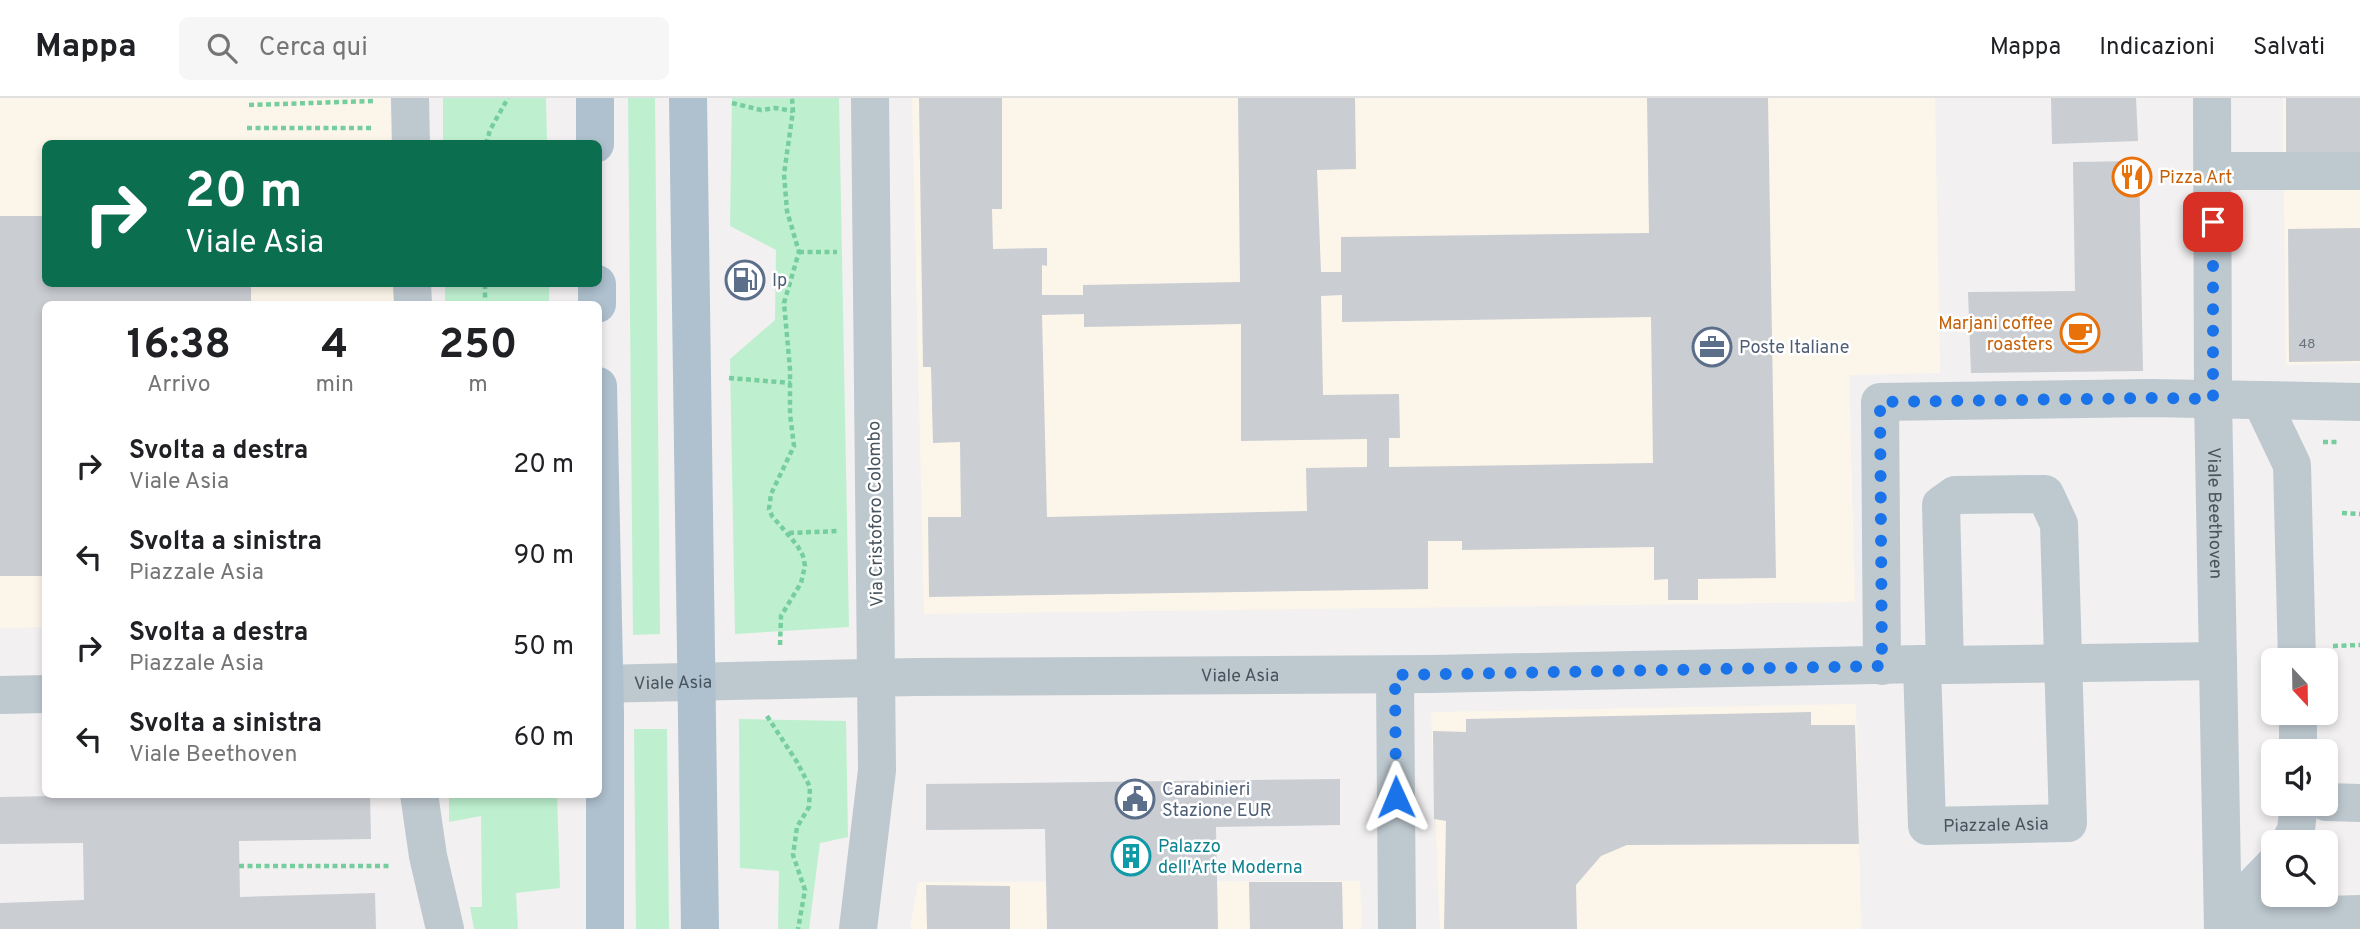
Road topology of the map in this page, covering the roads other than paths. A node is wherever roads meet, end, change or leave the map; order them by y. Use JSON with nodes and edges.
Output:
{"nodes":[{"id":1,"x":595,"y":98,"type":"edge"},
{"id":2,"x":688,"y":98,"type":"edge"},
{"id":3,"x":870,"y":98,"type":"edge"},
{"id":4,"x":2212,"y":98,"type":"edge"},
{"id":5,"x":394,"y":99,"type":"edge"},
{"id":6,"x":394,"y":136,"type":"edge"},
{"id":7,"x":596,"y":140,"type":"edge"},
{"id":8,"x":2360,"y":171,"type":"edge"},
{"id":9,"x":2213,"y":172,"type":"junction"},
{"id":10,"x":2213,"y":399,"type":"junction"},
{"id":11,"x":2262,"y":402,"type":"junction"},
{"id":12,"x":2360,"y":402,"type":"edge"},
{"id":13,"x":2297,"y":648,"type":"edge"},
{"id":14,"x":2218,"y":661,"type":"junction"},
{"id":15,"x":2064,"y":664,"type":"junction"},
{"id":16,"x":1934,"y":665,"type":"junction"},
{"id":17,"x":1882,"y":666,"type":"junction"},
{"id":18,"x":1395,"y":675,"type":"junction"},
{"id":19,"x":877,"y":679,"type":"junction"},
{"id":20,"x":697,"y":683,"type":"junction"},
{"id":21,"x":602,"y":684,"type":"edge"},
{"id":22,"x":42,"y":694,"type":"edge"},
{"id":23,"x":0,"y":695,"type":"edge"},
{"id":24,"x":602,"y":733,"type":"edge"},
{"id":25,"x":420,"y":798,"type":"edge"},
{"id":26,"x":2338,"y":802,"type":"edge"},
{"id":27,"x":2360,"y":803,"type":"edge"},
{"id":28,"x":2261,"y":880,"type":"edge"},
{"id":29,"x":2360,"y":914,"type":"edge"},
{"id":30,"x":2223,"y":924,"type":"edge"},
{"id":31,"x":445,"y":929,"type":"edge"},
{"id":32,"x":606,"y":929,"type":"edge"},
{"id":33,"x":700,"y":929,"type":"edge"},
{"id":34,"x":858,"y":929,"type":"edge"},
{"id":35,"x":1397,"y":929,"type":"edge"}],
"edges":[{"from":1,"to":7,"type":"main road"},
{"from":2,"to":20,"type":"main road"},
{"from":3,"to":19,"type":"street","name":"Via Cristoforo Colombo"},
{"from":4,"to":9,"type":"street","name":"Viale Beethoven"},
{"from":5,"to":6,"type":"street"},
{"from":8,"to":9,"type":"street"},
{"from":9,"to":10,"type":"street","name":"Viale Beethoven"},
{"from":10,"to":11,"type":"street"},
{"from":10,"to":14,"type":"street","name":"Viale Beethoven"},
{"from":10,"to":17,"type":"street"},
{"from":11,"to":12,"type":"street"},
{"from":11,"to":13,"type":"street"},
{"from":14,"to":15,"type":"street"},
{"from":14,"to":30,"type":"street","name":"Viale Beethoven"},
{"from":15,"to":16,"type":"street"},
{"from":15,"to":16,"type":"street","name":"Piazzale Asia"},
{"from":15,"to":16,"type":"street","name":"Piazzale Asia"},
{"from":16,"to":17,"type":"street"},
{"from":17,"to":18,"type":"street","name":"Viale Asia"},
{"from":18,"to":19,"type":"street","name":"Viale Asia"},
{"from":18,"to":35,"type":"street"},
{"from":19,"to":20,"type":"street","name":"Viale Asia"},
{"from":19,"to":34,"type":"street","name":"Via Cristoforo Colombo"},
{"from":20,"to":21,"type":"street","name":"Viale Asia"},
{"from":20,"to":33,"type":"main road"},
{"from":22,"to":23,"type":"street"},
{"from":24,"to":32,"type":"main road"},
{"from":25,"to":31,"type":"street"},
{"from":26,"to":27,"type":"street"},
{"from":28,"to":30,"type":"street"},
{"from":29,"to":30,"type":"street"}]}
